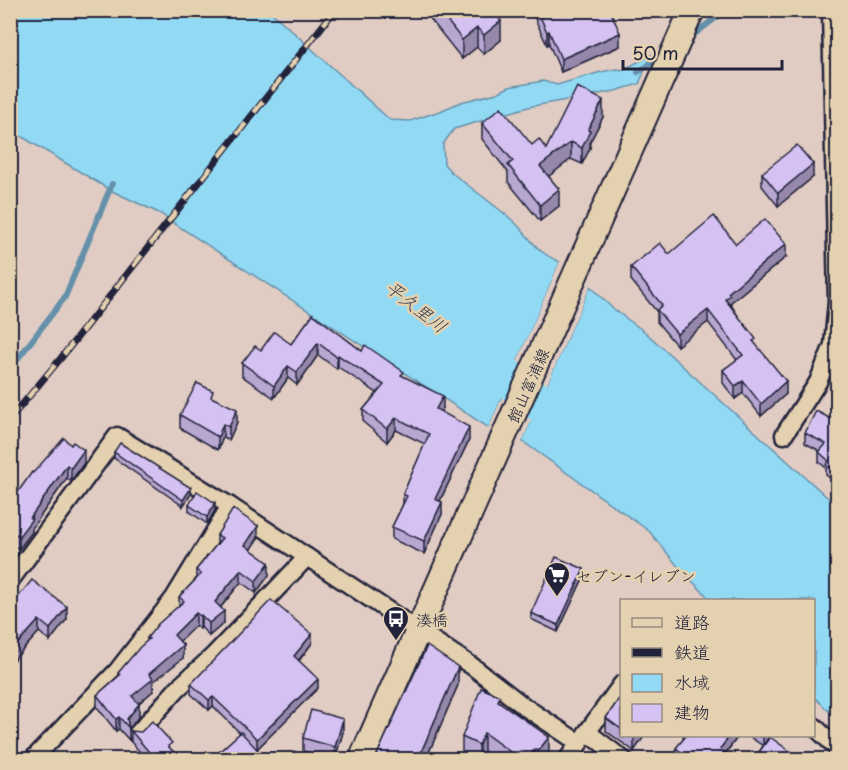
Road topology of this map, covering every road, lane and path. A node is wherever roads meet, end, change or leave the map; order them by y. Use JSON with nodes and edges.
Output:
{"nodes":[{"id":1,"x":831,"y":10,"type":"edge"},
{"id":2,"x":689,"y":16,"type":"edge"},
{"id":3,"x":784,"y":435,"type":"dead end"},
{"id":4,"x":230,"y":506,"type":"junction"},
{"id":5,"x":307,"y":557,"type":"junction"},
{"id":6,"x":10,"y":581,"type":"edge"},
{"id":7,"x":418,"y":631,"type":"junction"},
{"id":8,"x":620,"y":685,"type":"edge"},
{"id":9,"x":815,"y":728,"type":"edge"},
{"id":10,"x":137,"y":734,"type":"edge"},
{"id":11,"x":583,"y":737,"type":"junction"},
{"id":12,"x":837,"y":749,"type":"edge"},
{"id":13,"x":32,"y":759,"type":"edge"},
{"id":14,"x":361,"y":759,"type":"edge"},
{"id":15,"x":567,"y":759,"type":"edge"},
{"id":16,"x":624,"y":759,"type":"edge"}],
"edges":[{"from":1,"to":3,"type":"street"},
{"from":2,"to":7,"type":"main road","name":"館山富浦線"},
{"from":4,"to":5,"type":"street"},
{"from":4,"to":6,"type":"street"},
{"from":4,"to":13,"type":"street"},
{"from":5,"to":7,"type":"street"},
{"from":5,"to":10,"type":"street"},
{"from":7,"to":11,"type":"street"},
{"from":7,"to":14,"type":"main road","name":"館山富浦線"},
{"from":8,"to":11,"type":"street"},
{"from":9,"to":12,"type":"street"},
{"from":11,"to":15,"type":"street"},
{"from":11,"to":16,"type":"street"}]}
